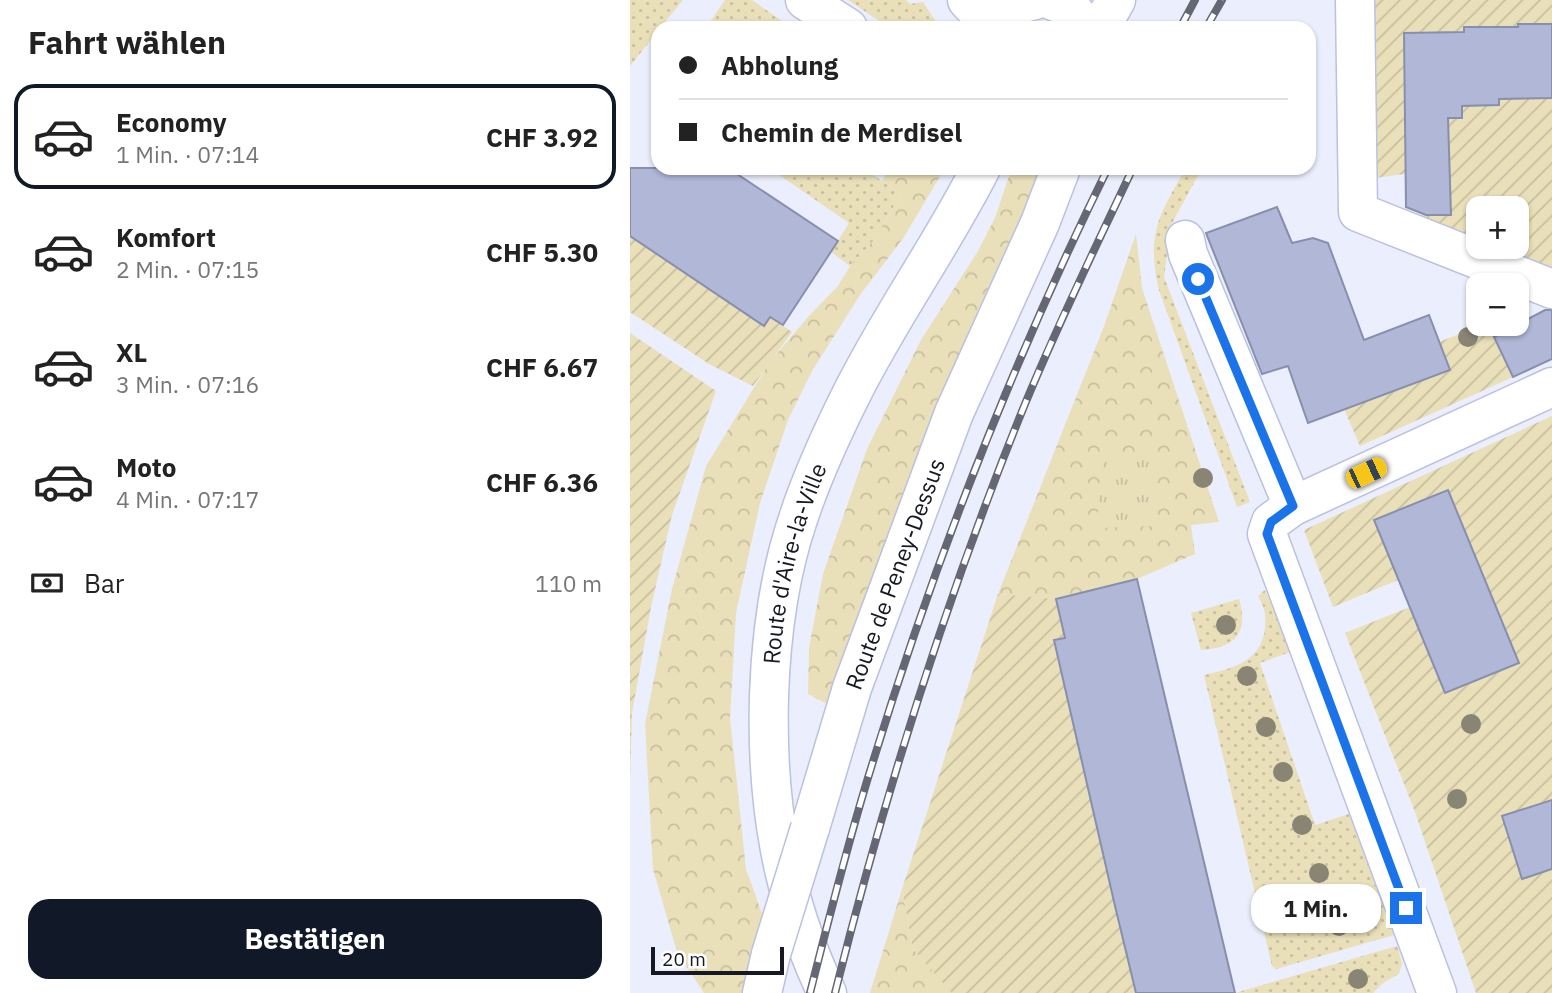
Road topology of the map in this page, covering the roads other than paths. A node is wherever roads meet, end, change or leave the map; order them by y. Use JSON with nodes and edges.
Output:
{"nodes":[{"id":1,"x":805,"y":0,"type":"edge"},
{"id":2,"x":967,"y":0,"type":"edge"},
{"id":3,"x":1035,"y":0,"type":"edge"},
{"id":4,"x":1051,"y":0,"type":"edge"},
{"id":5,"x":1116,"y":0,"type":"edge"},
{"id":6,"x":1355,"y":0,"type":"edge"},
{"id":7,"x":837,"y":21,"type":"edge"},
{"id":8,"x":987,"y":21,"type":"edge"},
{"id":9,"x":1000,"y":21,"type":"edge"},
{"id":10,"x":1081,"y":21,"type":"edge"},
{"id":11,"x":1104,"y":21,"type":"edge"},
{"id":12,"x":978,"y":175,"type":"edge"},
{"id":13,"x":1058,"y":175,"type":"edge"},
{"id":14,"x":1185,"y":240,"type":"dead end"},
{"id":15,"x":1552,"y":289,"type":"edge"},
{"id":16,"x":1552,"y":387,"type":"edge"},
{"id":17,"x":1293,"y":506,"type":"junction"},
{"id":18,"x":762,"y":993,"type":"edge"},
{"id":19,"x":827,"y":993,"type":"edge"},
{"id":20,"x":1437,"y":993,"type":"edge"}],
"edges":[{"from":1,"to":7,"type":"street"},
{"from":2,"to":8,"type":"street"},
{"from":3,"to":9,"type":"street"},
{"from":4,"to":10,"type":"street"},
{"from":5,"to":11,"type":"street"},
{"from":6,"to":15,"type":"street"},
{"from":12,"to":19,"type":"street","name":"Route d'Aire-la-Ville"},
{"from":13,"to":18,"type":"street","name":"Route de Peney-Dessus","bridge":true},
{"from":14,"to":17,"type":"street"},
{"from":16,"to":17,"type":"street"},
{"from":17,"to":20,"type":"street"}]}
